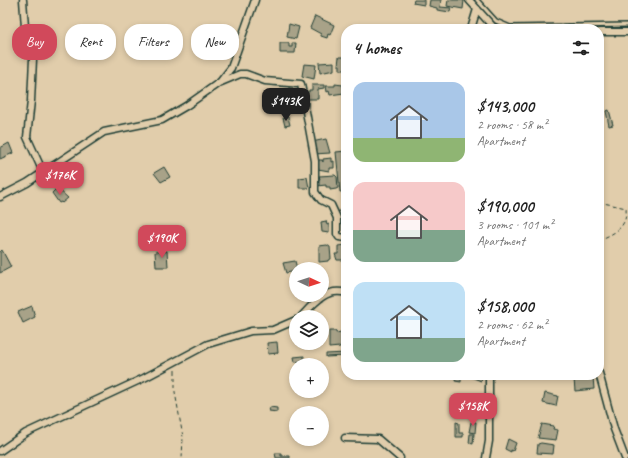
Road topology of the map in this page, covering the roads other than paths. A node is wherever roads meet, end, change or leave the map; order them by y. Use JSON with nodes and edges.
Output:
{"nodes":[{"id":1,"x":23,"y":0,"type":"edge"},
{"id":2,"x":255,"y":0,"type":"edge"},
{"id":3,"x":469,"y":0,"type":"edge"},
{"id":4,"x":477,"y":0,"type":"edge"},
{"id":5,"x":477,"y":9,"type":"junction"},
{"id":6,"x":472,"y":24,"type":"edge"},
{"id":7,"x":490,"y":24,"type":"edge"},
{"id":8,"x":503,"y":24,"type":"edge"},
{"id":9,"x":628,"y":25,"type":"edge"},
{"id":10,"x":604,"y":26,"type":"edge"},
{"id":11,"x":604,"y":32,"type":"edge"},
{"id":12,"x":628,"y":32,"type":"edge"},
{"id":13,"x":220,"y":82,"type":"junction"},
{"id":14,"x":43,"y":172,"type":"junction"},
{"id":15,"x":0,"y":197,"type":"edge"},
{"id":16,"x":341,"y":237,"type":"edge"},
{"id":17,"x":341,"y":292,"type":"edge"},
{"id":18,"x":308,"y":310,"type":"edge"},
{"id":19,"x":289,"y":323,"type":"edge"},
{"id":20,"x":489,"y":380,"type":"edge"},
{"id":21,"x":601,"y":380,"type":"edge"},
{"id":22,"x":345,"y":438,"type":"dead end"},
{"id":23,"x":0,"y":451,"type":"edge"},
{"id":24,"x":400,"y":458,"type":"edge"},
{"id":25,"x":486,"y":458,"type":"edge"},
{"id":26,"x":625,"y":458,"type":"edge"}],
"edges":[{"from":1,"to":14,"type":"street"},
{"from":2,"to":13,"type":"street"},
{"from":3,"to":5,"type":"street"},
{"from":4,"to":8,"type":"lane"},
{"from":5,"to":6,"type":"street"},
{"from":5,"to":7,"type":"street"},
{"from":9,"to":10,"type":"lane"},
{"from":11,"to":12,"type":"street"},
{"from":13,"to":14,"type":"street"},
{"from":13,"to":16,"type":"street"},
{"from":14,"to":15,"type":"street"},
{"from":17,"to":18,"type":"street"},
{"from":19,"to":23,"type":"street"},
{"from":20,"to":25,"type":"street"},
{"from":21,"to":26,"type":"street"},
{"from":22,"to":24,"type":"street"}]}
